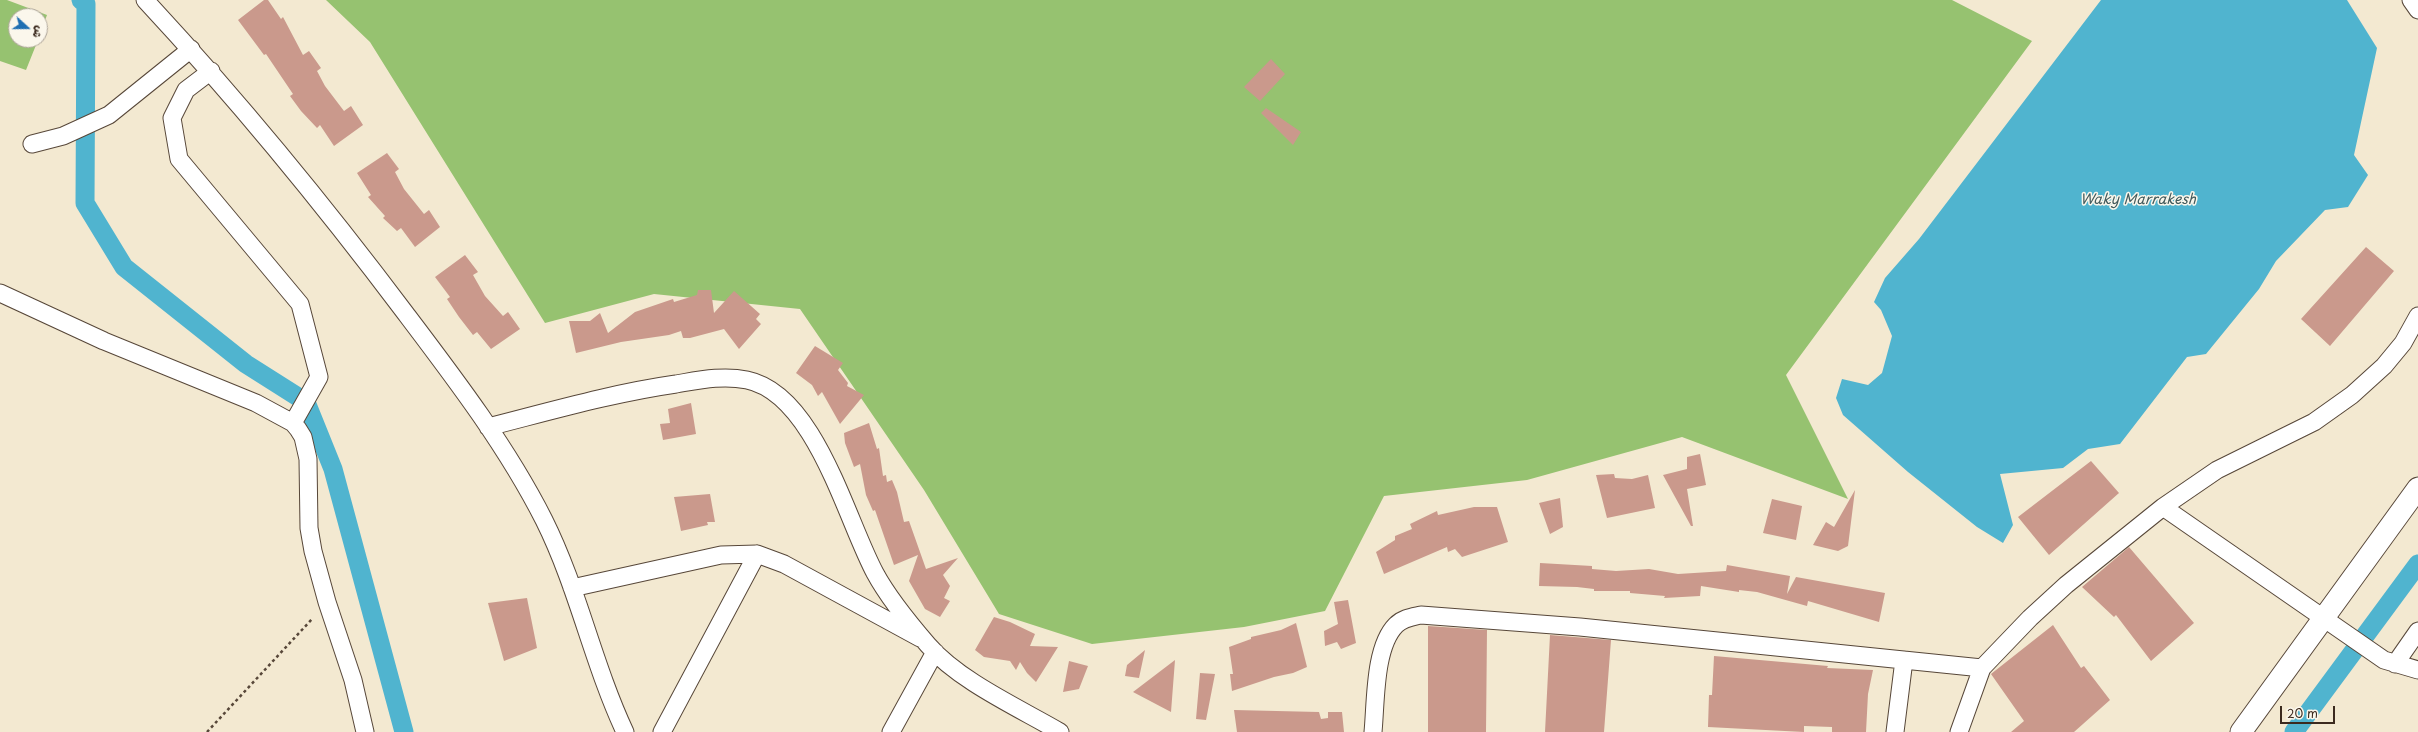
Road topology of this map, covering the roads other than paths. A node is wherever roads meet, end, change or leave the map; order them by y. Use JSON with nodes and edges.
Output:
{"nodes":[{"id":1,"x":145,"y":0,"type":"edge"},
{"id":2,"x":2411,"y":0,"type":"edge"},
{"id":3,"x":2418,"y":10,"type":"edge"},
{"id":4,"x":191,"y":49,"type":"junction"},
{"id":5,"x":211,"y":71,"type":"junction"},
{"id":6,"x":32,"y":144,"type":"dead end"},
{"id":7,"x":0,"y":293,"type":"edge"},
{"id":8,"x":2418,"y":316,"type":"edge"},
{"id":9,"x":293,"y":423,"type":"junction"},
{"id":10,"x":488,"y":427,"type":"junction"},
{"id":11,"x":2418,"y":488,"type":"edge"},
{"id":12,"x":2163,"y":507,"type":"junction"},
{"id":13,"x":757,"y":554,"type":"junction"},
{"id":14,"x":572,"y":588,"type":"junction"},
{"id":15,"x":2331,"y":623,"type":"junction"},
{"id":16,"x":2418,"y":631,"type":"edge"},
{"id":17,"x":930,"y":647,"type":"junction"},
{"id":18,"x":1904,"y":660,"type":"junction"},
{"id":19,"x":2389,"y":662,"type":"junction"},
{"id":20,"x":1982,"y":668,"type":"junction"},
{"id":21,"x":2418,"y":670,"type":"edge"},
{"id":22,"x":365,"y":732,"type":"edge"},
{"id":23,"x":625,"y":732,"type":"edge"},
{"id":24,"x":662,"y":732,"type":"edge"},
{"id":25,"x":891,"y":732,"type":"edge"},
{"id":26,"x":1060,"y":732,"type":"edge"},
{"id":27,"x":1374,"y":732,"type":"edge"},
{"id":28,"x":1895,"y":732,"type":"edge"},
{"id":29,"x":1959,"y":732,"type":"edge"},
{"id":30,"x":2241,"y":732,"type":"edge"}],
"edges":[{"from":1,"to":4,"type":"street"},
{"from":2,"to":3,"type":"street"},
{"from":4,"to":5,"type":"street"},
{"from":4,"to":6,"type":"street"},
{"from":5,"to":9,"type":"street"},
{"from":5,"to":10,"type":"street"},
{"from":7,"to":9,"type":"street"},
{"from":8,"to":12,"type":"street"},
{"from":9,"to":22,"type":"street"},
{"from":10,"to":14,"type":"street"},
{"from":10,"to":17,"type":"street"},
{"from":11,"to":15,"type":"street"},
{"from":12,"to":15,"type":"street"},
{"from":12,"to":20,"type":"street"},
{"from":13,"to":14,"type":"street"},
{"from":13,"to":17,"type":"street"},
{"from":13,"to":24,"type":"street"},
{"from":14,"to":23,"type":"street"},
{"from":15,"to":19,"type":"street"},
{"from":15,"to":30,"type":"street"},
{"from":16,"to":19,"type":"street"},
{"from":17,"to":25,"type":"street"},
{"from":17,"to":26,"type":"street"},
{"from":18,"to":20,"type":"street"},
{"from":18,"to":27,"type":"street"},
{"from":18,"to":28,"type":"street"},
{"from":19,"to":21,"type":"street"},
{"from":20,"to":29,"type":"street"}]}
